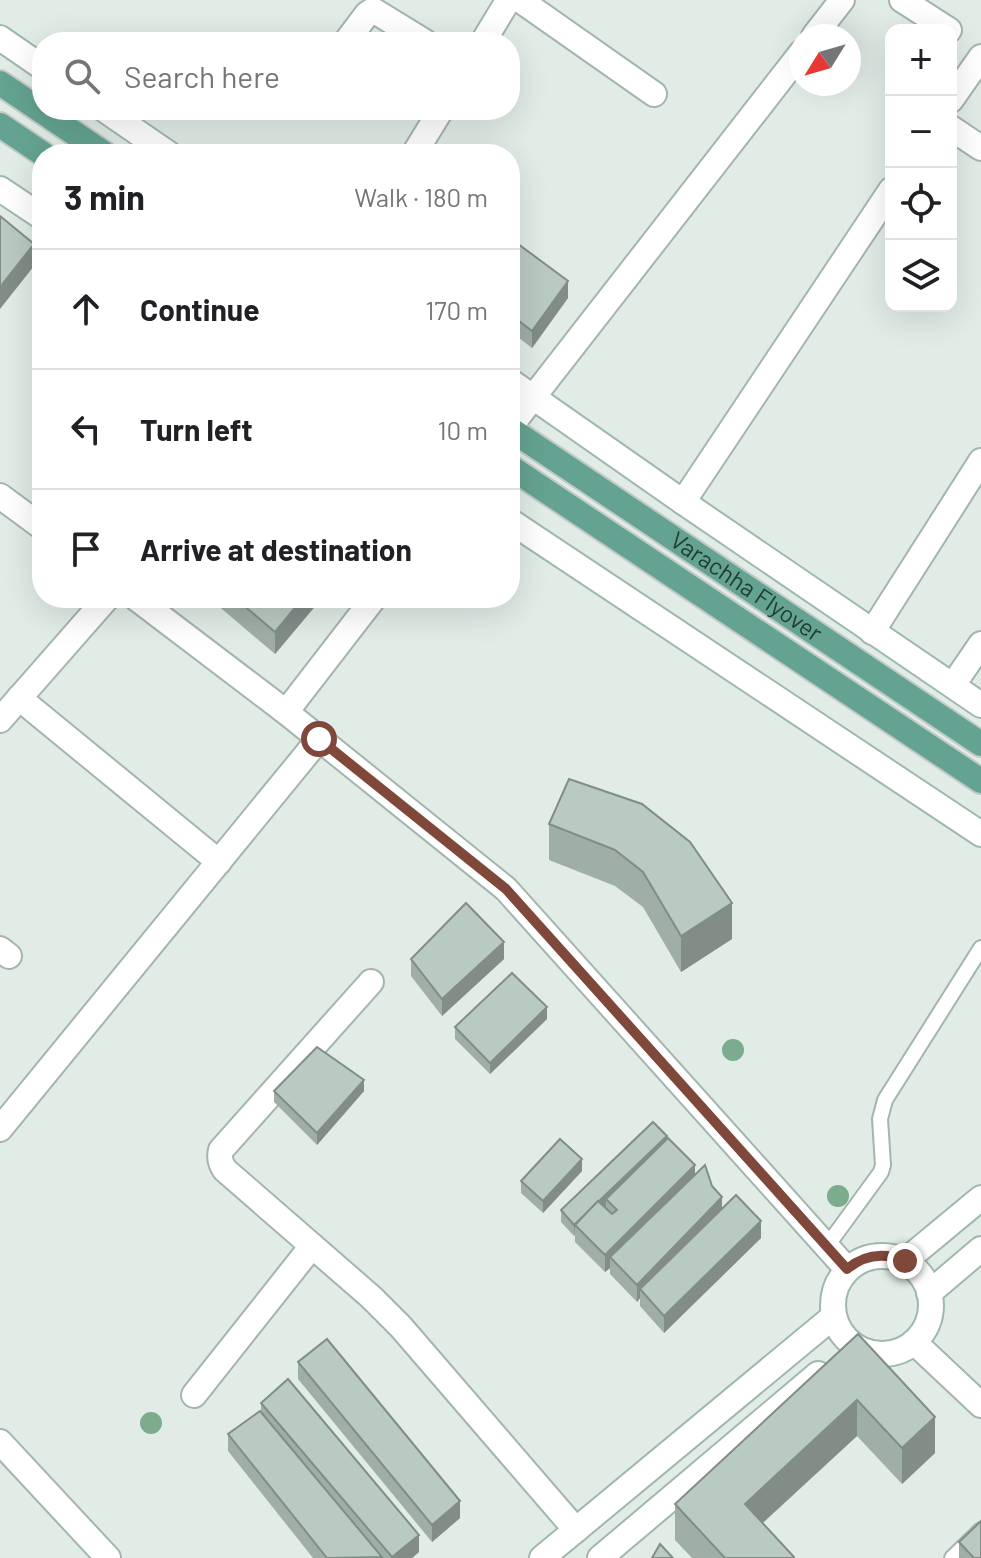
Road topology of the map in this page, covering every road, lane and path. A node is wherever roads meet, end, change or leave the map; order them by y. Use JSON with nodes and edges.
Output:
{"nodes":[{"id":1,"x":511,"y":0,"type":"edge"},
{"id":2,"x":520,"y":0,"type":"edge"},
{"id":3,"x":842,"y":0,"type":"edge"},
{"id":4,"x":902,"y":0,"type":"edge"},
{"id":5,"x":823,"y":24,"type":"edge"},
{"id":6,"x":939,"y":24,"type":"edge"},
{"id":7,"x":354,"y":32,"type":"edge"},
{"id":8,"x":409,"y":32,"type":"edge"},
{"id":9,"x":489,"y":32,"type":"edge"},
{"id":10,"x":957,"y":36,"type":"edge"},
{"id":11,"x":0,"y":38,"type":"edge"},
{"id":12,"x":981,"y":54,"type":"edge"},
{"id":13,"x":32,"y":60,"type":"edge"},
{"id":14,"x":789,"y":69,"type":"edge"},
{"id":15,"x":0,"y":83,"type":"edge"},
{"id":16,"x":654,"y":94,"type":"dead end"},
{"id":17,"x":954,"y":96,"type":"edge"},
{"id":18,"x":32,"y":105,"type":"edge"},
{"id":19,"x":55,"y":120,"type":"edge"},
{"id":20,"x":120,"y":120,"type":"edge"},
{"id":21,"x":435,"y":120,"type":"edge"},
{"id":22,"x":0,"y":125,"type":"edge"},
{"id":23,"x":957,"y":132,"type":"edge"},
{"id":24,"x":90,"y":144,"type":"edge"},
{"id":25,"x":154,"y":144,"type":"edge"},
{"id":26,"x":420,"y":144,"type":"edge"},
{"id":27,"x":32,"y":147,"type":"edge"},
{"id":28,"x":981,"y":148,"type":"edge"},
{"id":29,"x":0,"y":189,"type":"edge"},
{"id":30,"x":885,"y":199,"type":"edge"},
{"id":31,"x":32,"y":210,"type":"edge"},
{"id":32,"x":520,"y":387,"type":"edge"},
{"id":33,"x":535,"y":397,"type":"junction"},
{"id":34,"x":520,"y":416,"type":"edge"},
{"id":35,"x":520,"y":435,"type":"edge"},
{"id":36,"x":981,"y":461,"type":"edge"},
{"id":37,"x":520,"y":474,"type":"edge"},
{"id":38,"x":0,"y":496,"type":"edge"},
{"id":39,"x":683,"y":502,"type":"junction"},
{"id":40,"x":32,"y":520,"type":"edge"},
{"id":41,"x":520,"y":528,"type":"edge"},
{"id":42,"x":98,"y":608,"type":"edge"},
{"id":43,"x":149,"y":608,"type":"edge"},
{"id":44,"x":366,"y":608,"type":"edge"},
{"id":45,"x":872,"y":632,"type":"junction"},
{"id":46,"x":981,"y":644,"type":"edge"},
{"id":47,"x":953,"y":685,"type":"junction"},
{"id":48,"x":19,"y":698,"type":"junction"},
{"id":49,"x":981,"y":705,"type":"edge"},
{"id":50,"x":286,"y":712,"type":"junction"},
{"id":51,"x":0,"y":720,"type":"edge"},
{"id":52,"x":319,"y":739,"type":"junction"},
{"id":53,"x":981,"y":744,"type":"edge"},
{"id":54,"x":981,"y":781,"type":"edge"},
{"id":55,"x":981,"y":834,"type":"edge"},
{"id":56,"x":219,"y":862,"type":"junction"},
{"id":57,"x":981,"y":948,"type":"edge"},
{"id":58,"x":371,"y":982,"type":"dead end"},
{"id":59,"x":0,"y":1129,"type":"edge"},
{"id":60,"x":981,"y":1198,"type":"edge"},
{"id":61,"x":312,"y":1246,"type":"junction"},
{"id":62,"x":827,"y":1246,"type":"junction"},
{"id":63,"x":981,"y":1249,"type":"edge"},
{"id":64,"x":905,"y":1261,"type":"junction"},
{"id":65,"x":847,"y":1269,"type":"junction"},
{"id":66,"x":929,"y":1293,"type":"junction"},
{"id":67,"x":834,"y":1316,"type":"junction"},
{"id":68,"x":914,"y":1342,"type":"junction"},
{"id":69,"x":853,"y":1345,"type":"junction"},
{"id":70,"x":194,"y":1395,"type":"dead end"},
{"id":71,"x":981,"y":1405,"type":"edge"},
{"id":72,"x":4,"y":1454,"type":"edge"},
{"id":73,"x":576,"y":1530,"type":"junction"},
{"id":74,"x":981,"y":1530,"type":"edge"},
{"id":75,"x":108,"y":1558,"type":"edge"},
{"id":76,"x":542,"y":1558,"type":"edge"},
{"id":77,"x":600,"y":1558,"type":"edge"},
{"id":78,"x":952,"y":1558,"type":"edge"}],
"edges":[{"from":1,"to":9,"type":"street"},
{"from":2,"to":16,"type":"street"},
{"from":3,"to":5,"type":"street"},
{"from":4,"to":6,"type":"street"},
{"from":7,"to":8,"type":"street"},
{"from":10,"to":12,"type":"street"},
{"from":11,"to":13,"type":"street"},
{"from":12,"to":17,"type":"street"},
{"from":14,"to":33,"type":"street"},
{"from":15,"to":18,"type":"main road"},
{"from":19,"to":24,"type":"main road"},
{"from":20,"to":25,"type":"street"},
{"from":21,"to":26,"type":"street"},
{"from":22,"to":27,"type":"main road"},
{"from":23,"to":28,"type":"street"},
{"from":29,"to":31,"type":"street"},
{"from":30,"to":39,"type":"street"},
{"from":32,"to":33,"type":"street"},
{"from":33,"to":34,"type":"street"},
{"from":33,"to":39,"type":"street"},
{"from":35,"to":53,"type":"main road","name":"Varachha Flyover"},
{"from":36,"to":45,"type":"street"},
{"from":37,"to":54,"type":"main road","name":"Varachha Flyover"},
{"from":38,"to":40,"type":"street"},
{"from":39,"to":45,"type":"street"},
{"from":41,"to":55,"type":"street"},
{"from":42,"to":48,"type":"street"},
{"from":43,"to":50,"type":"street"},
{"from":44,"to":50,"type":"street"},
{"from":45,"to":47,"type":"street"},
{"from":46,"to":47,"type":"street"},
{"from":47,"to":49,"type":"street"},
{"from":48,"to":51,"type":"street"},
{"from":48,"to":56,"type":"street"},
{"from":50,"to":52,"type":"street"},
{"from":52,"to":56,"type":"street"},
{"from":52,"to":62,"type":"street"},
{"from":56,"to":59,"type":"street"},
{"from":57,"to":62,"type":"lane"},
{"from":58,"to":61,"type":"street"},
{"from":60,"to":64,"type":"street"},
{"from":61,"to":70,"type":"street"},
{"from":61,"to":73,"type":"street"},
{"from":62,"to":65,"type":"street"},
{"from":63,"to":66,"type":"street"},
{"from":64,"to":65,"type":"street"},
{"from":64,"to":66,"type":"street"},
{"from":65,"to":67,"type":"street"},
{"from":66,"to":68,"type":"street"},
{"from":67,"to":69,"type":"street"},
{"from":67,"to":73,"type":"street"},
{"from":68,"to":69,"type":"street"},
{"from":68,"to":71,"type":"street"},
{"from":69,"to":77,"type":"street"},
{"from":72,"to":75,"type":"street"},
{"from":73,"to":76,"type":"street"},
{"from":74,"to":78,"type":"lane"}]}
